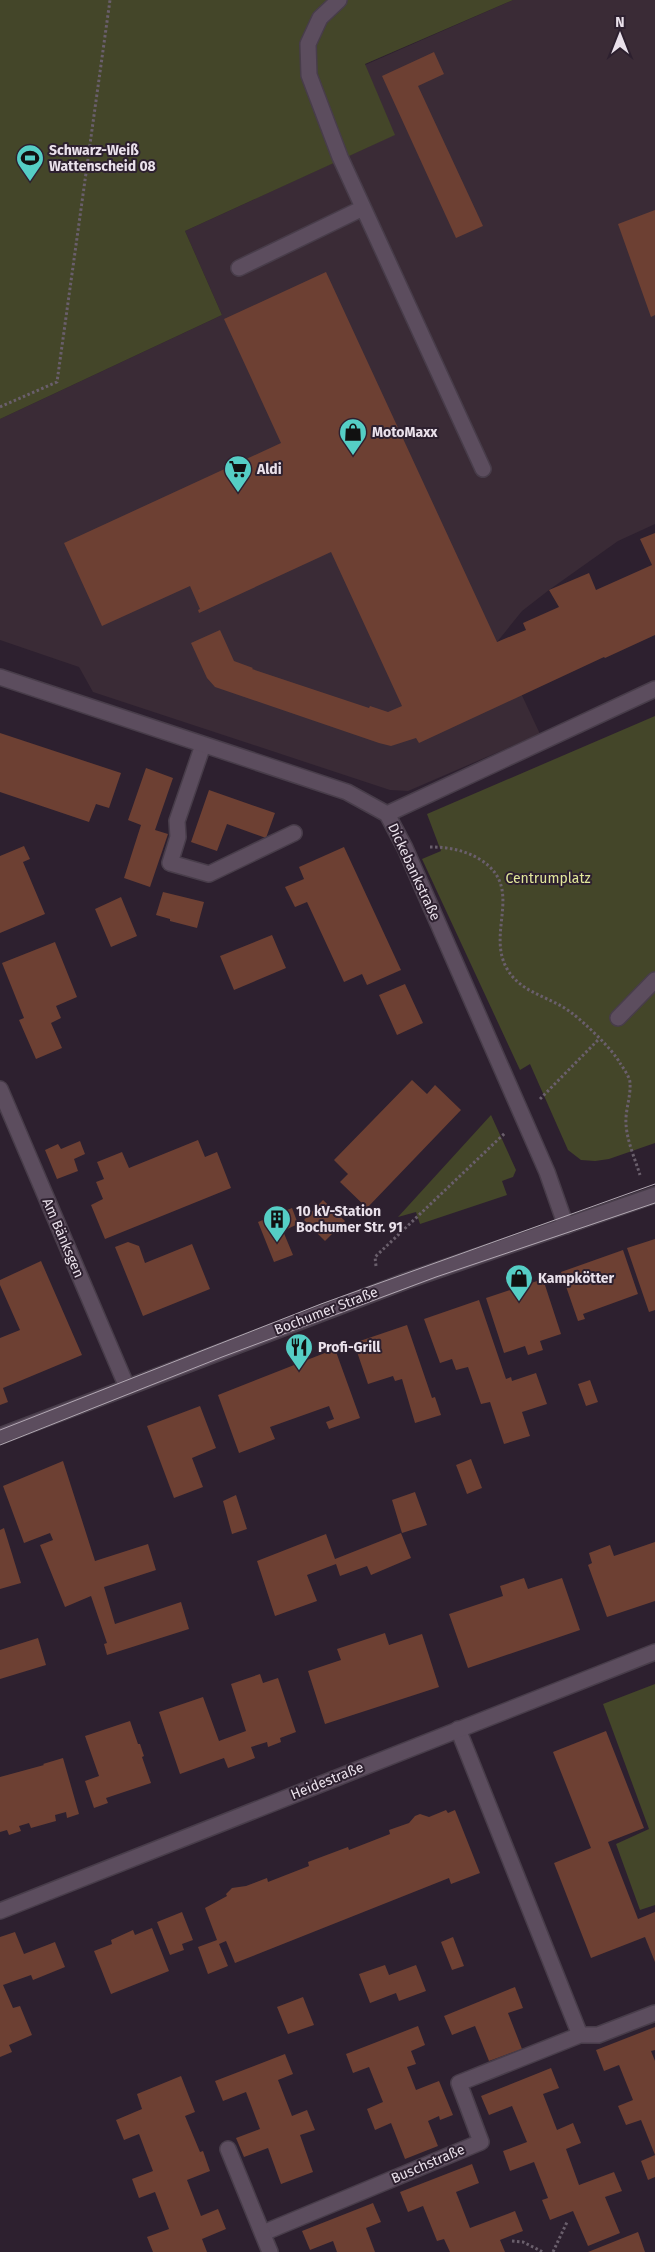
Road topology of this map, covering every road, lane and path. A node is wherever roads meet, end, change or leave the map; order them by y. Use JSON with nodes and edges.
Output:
{"nodes":[{"id":1,"x":110,"y":0,"type":"edge"},
{"id":2,"x":339,"y":0,"type":"edge"},
{"id":3,"x":363,"y":208,"type":"junction"},
{"id":4,"x":239,"y":268,"type":"dead end"},
{"id":5,"x":0,"y":407,"type":"edge"},
{"id":6,"x":483,"y":469,"type":"dead end"},
{"id":7,"x":0,"y":678,"type":"edge"},
{"id":8,"x":655,"y":689,"type":"edge"},
{"id":9,"x":203,"y":744,"type":"junction"},
{"id":10,"x":386,"y":814,"type":"junction"},
{"id":11,"x":294,"y":834,"type":"dead end"},
{"id":12,"x":404,"y":848,"type":"junction"},
{"id":13,"x":655,"y":980,"type":"edge"},
{"id":14,"x":618,"y":1018,"type":"joint"},
{"id":15,"x":599,"y":1040,"type":"junction"},
{"id":16,"x":0,"y":1089,"type":"edge"},
{"id":17,"x":522,"y":1116,"type":"junction"},
{"id":18,"x":633,"y":1151,"type":"dead end"},
{"id":19,"x":655,"y":1195,"type":"edge"},
{"id":20,"x":566,"y":1226,"type":"junction"},
{"id":21,"x":379,"y":1291,"type":"junction"},
{"id":22,"x":126,"y":1387,"type":"junction"},
{"id":23,"x":0,"y":1436,"type":"edge"},
{"id":24,"x":655,"y":1652,"type":"edge"},
{"id":25,"x":458,"y":1729,"type":"junction"},
{"id":26,"x":0,"y":1911,"type":"edge"},
{"id":27,"x":655,"y":2013,"type":"edge"},
{"id":28,"x":580,"y":2035,"type":"junction"},
{"id":29,"x":228,"y":2149,"type":"dead end"},
{"id":30,"x":568,"y":2222,"type":"dead end"},
{"id":31,"x":262,"y":2233,"type":"junction"},
{"id":32,"x":512,"y":2242,"type":"dead end"},
{"id":33,"x":270,"y":2252,"type":"edge"},
{"id":34,"x":543,"y":2252,"type":"edge"},
{"id":35,"x":554,"y":2252,"type":"edge"}],
"edges":[{"from":1,"to":5,"type":"path"},
{"from":2,"to":3,"type":"street"},
{"from":3,"to":4,"type":"street"},
{"from":3,"to":6,"type":"street"},
{"from":7,"to":9,"type":"street","name":"Dickebankstraße"},
{"from":8,"to":10,"type":"street"},
{"from":9,"to":10,"type":"street","name":"Dickebankstraße"},
{"from":9,"to":11,"type":"street"},
{"from":10,"to":12,"type":"street","name":"Dickebankstraße"},
{"from":12,"to":15,"type":"path"},
{"from":12,"to":17,"type":"street","name":"Dickebankstraße"},
{"from":13,"to":14,"type":"street"},
{"from":14,"to":15,"type":"path"},
{"from":15,"to":17,"type":"path"},
{"from":15,"to":18,"type":"path"},
{"from":16,"to":22,"type":"street","name":"Am Bänksgen"},
{"from":17,"to":20,"type":"street","name":"Dickebankstraße"},
{"from":17,"to":21,"type":"path"},
{"from":19,"to":20,"type":"street","name":"Bochumer Straße"},
{"from":20,"to":21,"type":"street","name":"Bochumer Straße"},
{"from":21,"to":22,"type":"street","name":"Bochumer Straße"},
{"from":22,"to":23,"type":"street","name":"Bochumer Straße"},
{"from":24,"to":25,"type":"street","name":"Heidestraße"},
{"from":25,"to":26,"type":"street","name":"Heidestraße"},
{"from":25,"to":28,"type":"street"},
{"from":27,"to":28,"type":"street","name":"Buschstraße"},
{"from":28,"to":31,"type":"street","name":"Buschstraße"},
{"from":29,"to":31,"type":"street"},
{"from":30,"to":35,"type":"path"},
{"from":31,"to":33,"type":"street"},
{"from":32,"to":34,"type":"path"}]}
